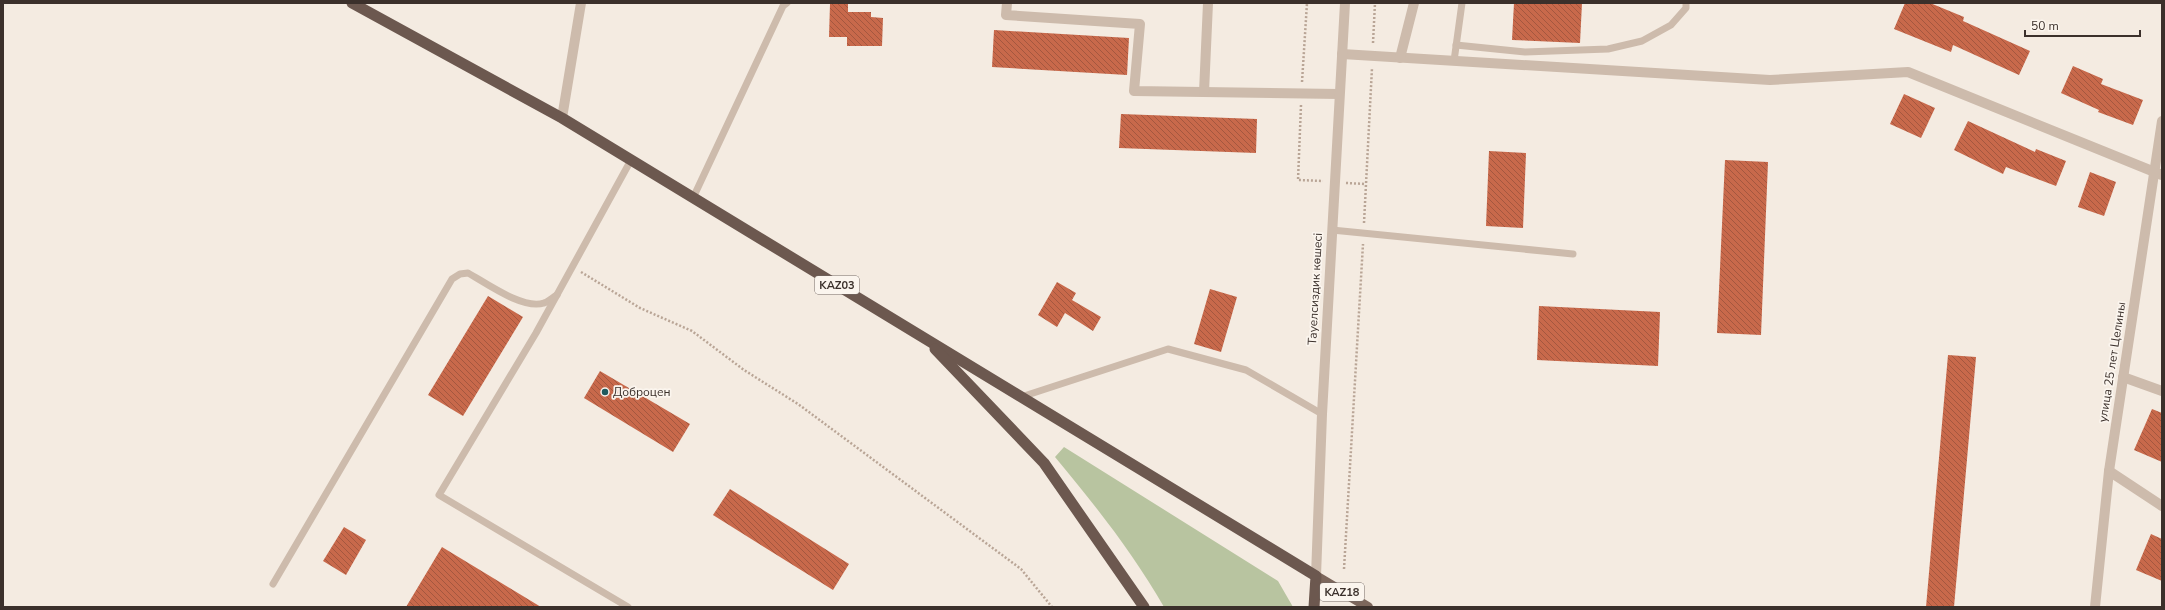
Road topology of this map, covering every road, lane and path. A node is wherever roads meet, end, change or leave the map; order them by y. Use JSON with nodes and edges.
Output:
{"nodes":[{"id":1,"x":352,"y":3,"type":"edge"},
{"id":2,"x":581,"y":3,"type":"edge"},
{"id":3,"x":1007,"y":3,"type":"edge"},
{"id":4,"x":1208,"y":3,"type":"edge"},
{"id":5,"x":1307,"y":3,"type":"edge"},
{"id":6,"x":1345,"y":3,"type":"edge"},
{"id":7,"x":1375,"y":3,"type":"edge"},
{"id":8,"x":1414,"y":3,"type":"edge"},
{"id":9,"x":1462,"y":3,"type":"edge"},
{"id":10,"x":1686,"y":3,"type":"edge"},
{"id":11,"x":783,"y":4,"type":"edge"},
{"id":12,"x":1456,"y":45,"type":"junction"},
{"id":13,"x":1342,"y":54,"type":"junction"},
{"id":14,"x":1372,"y":56,"type":"junction"},
{"id":15,"x":1400,"y":58,"type":"junction"},
{"id":16,"x":1454,"y":61,"type":"junction"},
{"id":17,"x":1204,"y":92,"type":"junction"},
{"id":18,"x":1302,"y":93,"type":"junction"},
{"id":19,"x":1339,"y":94,"type":"junction"},
{"id":20,"x":562,"y":118,"type":"junction"},
{"id":21,"x":2162,"y":121,"type":"edge"},
{"id":22,"x":632,"y":160,"type":"junction"},
{"id":23,"x":2158,"y":174,"type":"edge"},
{"id":24,"x":1334,"y":182,"type":"junction"},
{"id":25,"x":1366,"y":184,"type":"junction"},
{"id":26,"x":693,"y":198,"type":"junction"},
{"id":27,"x":1332,"y":230,"type":"junction"},
{"id":28,"x":1363,"y":233,"type":"junction"},
{"id":29,"x":1573,"y":254,"type":"dead end"},
{"id":30,"x":574,"y":265,"type":"junction"},
{"id":31,"x":558,"y":293,"type":"junction"},
{"id":32,"x":924,"y":337,"type":"junction"},
{"id":33,"x":2123,"y":377,"type":"junction"},
{"id":34,"x":2162,"y":391,"type":"edge"},
{"id":35,"x":1021,"y":397,"type":"junction"},
{"id":36,"x":1322,"y":414,"type":"junction"},
{"id":37,"x":2109,"y":471,"type":"junction"},
{"id":38,"x":2162,"y":506,"type":"edge"},
{"id":39,"x":1344,"y":569,"type":"dead end"},
{"id":40,"x":1316,"y":576,"type":"junction"},
{"id":41,"x":273,"y":584,"type":"dead end"},
{"id":42,"x":628,"y":607,"type":"edge"},
{"id":43,"x":1052,"y":607,"type":"edge"},
{"id":44,"x":1144,"y":607,"type":"edge"},
{"id":45,"x":1314,"y":607,"type":"edge"},
{"id":46,"x":1368,"y":607,"type":"edge"},
{"id":47,"x":2095,"y":607,"type":"edge"}],
"edges":[{"from":1,"to":20,"type":"highway","number":"KАZ03"},
{"from":2,"to":20,"type":"street"},
{"from":3,"to":17,"type":"street"},
{"from":4,"to":17,"type":"street"},
{"from":5,"to":18,"type":"path"},
{"from":6,"to":13,"type":"street","name":"Тауелсиздик көшесі"},
{"from":7,"to":14,"type":"path"},
{"from":8,"to":15,"type":"street"},
{"from":9,"to":12,"type":"lane"},
{"from":10,"to":12,"type":"lane"},
{"from":11,"to":26,"type":"lane"},
{"from":12,"to":16,"type":"lane"},
{"from":13,"to":14,"type":"street"},
{"from":13,"to":19,"type":"street","name":"Тауелсиздик көшесі"},
{"from":14,"to":15,"type":"street"},
{"from":14,"to":25,"type":"path"},
{"from":15,"to":16,"type":"street"},
{"from":16,"to":23,"type":"street"},
{"from":17,"to":18,"type":"street"},
{"from":18,"to":19,"type":"street"},
{"from":18,"to":24,"type":"path"},
{"from":19,"to":24,"type":"street","name":"Тауелсиздик көшесі"},
{"from":20,"to":22,"type":"highway","number":"KАZ03"},
{"from":21,"to":23,"type":"street","name":"улица 25 лет Целины"},
{"from":22,"to":26,"type":"highway","number":"KАZ03"},
{"from":22,"to":30,"type":"lane"},
{"from":23,"to":33,"type":"street","name":"улица 25 лет Целины"},
{"from":24,"to":25,"type":"path"},
{"from":24,"to":27,"type":"street","name":"Тауелсиздик көшесі"},
{"from":25,"to":28,"type":"path"},
{"from":26,"to":32,"type":"highway","number":"KАZ03"},
{"from":27,"to":28,"type":"lane"},
{"from":27,"to":36,"type":"street","name":"Тауелсиздик көшесі"},
{"from":28,"to":29,"type":"lane"},
{"from":28,"to":39,"type":"path"},
{"from":30,"to":31,"type":"lane"},
{"from":30,"to":43,"type":"path"},
{"from":31,"to":41,"type":"lane"},
{"from":31,"to":42,"type":"lane"},
{"from":32,"to":35,"type":"highway","number":"KАZ03"},
{"from":32,"to":44,"type":"highway","number":"KАZ03"},
{"from":33,"to":34,"type":"street"},
{"from":33,"to":37,"type":"street","name":"улица 25 лет Целины"},
{"from":35,"to":36,"type":"lane"},
{"from":35,"to":40,"type":"highway","number":"KАZ03"},
{"from":36,"to":40,"type":"street","name":"Тауелсиздик көшесі"},
{"from":37,"to":38,"type":"street"},
{"from":37,"to":47,"type":"street","name":"улица 25 лет Целины"},
{"from":40,"to":45,"type":"highway"},
{"from":40,"to":46,"type":"main road","number":"KAZ18"}]}
